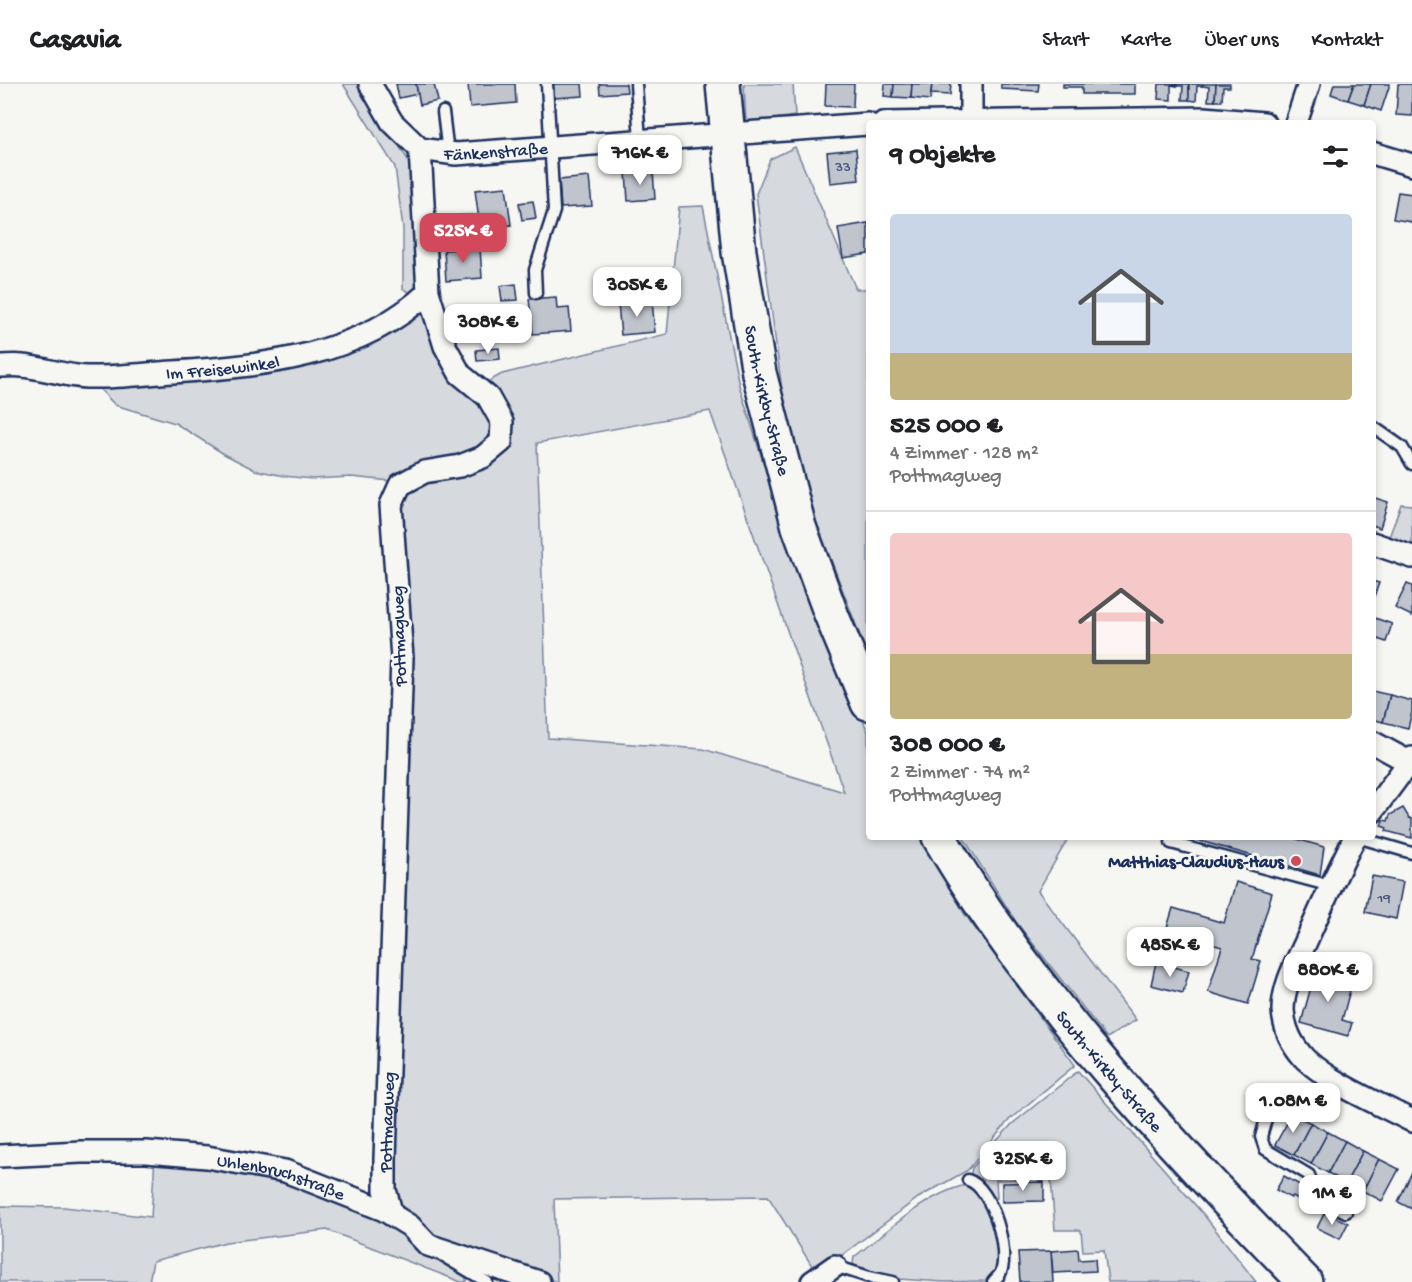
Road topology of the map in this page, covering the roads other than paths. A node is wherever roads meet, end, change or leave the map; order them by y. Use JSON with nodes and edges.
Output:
{"nodes":[{"id":1,"x":370,"y":84,"type":"edge"},
{"id":2,"x":546,"y":84,"type":"edge"},
{"id":3,"x":636,"y":84,"type":"edge"},
{"id":4,"x":723,"y":84,"type":"edge"},
{"id":5,"x":972,"y":84,"type":"edge"},
{"id":6,"x":1309,"y":84,"type":"edge"},
{"id":7,"x":443,"y":112,"type":"dead end"},
{"id":8,"x":971,"y":120,"type":"edge"},
{"id":9,"x":1049,"y":120,"type":"edge"},
{"id":10,"x":1228,"y":120,"type":"edge"},
{"id":11,"x":1297,"y":120,"type":"edge"},
{"id":12,"x":866,"y":124,"type":"edge"},
{"id":13,"x":727,"y":133,"type":"junction"},
{"id":14,"x":640,"y":140,"type":"junction"},
{"id":15,"x":551,"y":146,"type":"junction"},
{"id":16,"x":420,"y":149,"type":"junction"},
{"id":17,"x":448,"y":153,"type":"junction"},
{"id":18,"x":1376,"y":154,"type":"edge"},
{"id":19,"x":1412,"y":165,"type":"edge"},
{"id":20,"x":428,"y":292,"type":"junction"},
{"id":21,"x":536,"y":293,"type":"dead end"},
{"id":22,"x":0,"y":366,"type":"edge"},
{"id":23,"x":1376,"y":429,"type":"edge"},
{"id":24,"x":1412,"y":464,"type":"edge"},
{"id":25,"x":1376,"y":544,"type":"edge"},
{"id":26,"x":1412,"y":557,"type":"edge"},
{"id":27,"x":866,"y":697,"type":"edge"},
{"id":28,"x":1376,"y":744,"type":"edge"},
{"id":29,"x":1411,"y":760,"type":"edge"},
{"id":30,"x":1376,"y":807,"type":"edge"},
{"id":31,"x":941,"y":840,"type":"edge"},
{"id":32,"x":1354,"y":840,"type":"edge"},
{"id":33,"x":1366,"y":840,"type":"edge"},
{"id":34,"x":1171,"y":843,"type":"dead end"},
{"id":35,"x":1412,"y":853,"type":"edge"},
{"id":36,"x":1330,"y":886,"type":"junction"},
{"id":37,"x":1269,"y":1108,"type":"dead end"},
{"id":38,"x":1412,"y":1121,"type":"edge"},
{"id":39,"x":0,"y":1156,"type":"edge"},
{"id":40,"x":968,"y":1180,"type":"dead end"},
{"id":41,"x":1346,"y":1212,"type":"dead end"},
{"id":42,"x":392,"y":1215,"type":"junction"},
{"id":43,"x":428,"y":1245,"type":"junction"},
{"id":44,"x":835,"y":1266,"type":"joint"},
{"id":45,"x":487,"y":1282,"type":"edge"},
{"id":46,"x":539,"y":1282,"type":"edge"},
{"id":47,"x":812,"y":1282,"type":"edge"},
{"id":48,"x":893,"y":1282,"type":"edge"},
{"id":49,"x":993,"y":1282,"type":"edge"},
{"id":50,"x":1305,"y":1282,"type":"edge"}],
"edges":[{"from":1,"to":16,"type":"street","name":"Fänkenstraße"},
{"from":2,"to":15,"type":"lane"},
{"from":3,"to":14,"type":"lane"},
{"from":4,"to":13,"type":"main road","name":"South-Kirkby-Straße"},
{"from":5,"to":8,"type":"street"},
{"from":6,"to":11,"type":"street"},
{"from":7,"to":17,"type":"lane"},
{"from":9,"to":10,"type":"street"},
{"from":12,"to":13,"type":"street","name":"Fänkenstraße"},
{"from":13,"to":14,"type":"street","name":"Fänkenstraße"},
{"from":13,"to":27,"type":"main road","name":"South-Kirkby-Straße"},
{"from":14,"to":15,"type":"street","name":"Fänkenstraße"},
{"from":15,"to":17,"type":"street","name":"Fänkenstraße"},
{"from":15,"to":21,"type":"lane"},
{"from":16,"to":17,"type":"street","name":"Fänkenstraße"},
{"from":16,"to":20,"type":"street","name":"Pottmagweg"},
{"from":18,"to":19,"type":"street"},
{"from":20,"to":22,"type":"street","name":"Im Freisewinkel"},
{"from":20,"to":42,"type":"street","name":"Pottmagweg"},
{"from":23,"to":24,"type":"lane"},
{"from":25,"to":26,"type":"street"},
{"from":28,"to":29,"type":"street"},
{"from":29,"to":30,"type":"street"},
{"from":31,"to":50,"type":"main road","name":"South-Kirkby-Straße"},
{"from":32,"to":36,"type":"street"},
{"from":33,"to":35,"type":"lane"},
{"from":34,"to":36,"type":"lane"},
{"from":36,"to":38,"type":"street"},
{"from":37,"to":41,"type":"lane"},
{"from":39,"to":42,"type":"street","name":"Uhlenbruchstraße"},
{"from":40,"to":49,"type":"lane"},
{"from":42,"to":43,"type":"street","name":"Uhlenbruchstraße"},
{"from":43,"to":45,"type":"lane"},
{"from":43,"to":46,"type":"street","name":"Uhlenbruchstraße"},
{"from":44,"to":47,"type":"street"},
{"from":44,"to":48,"type":"lane"}]}
